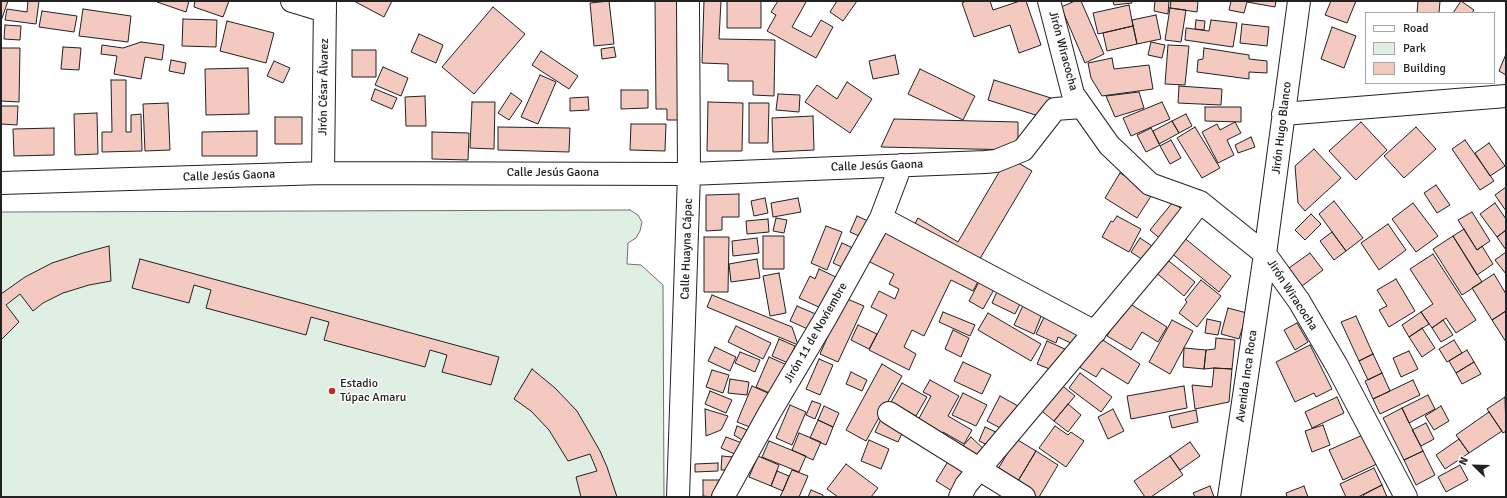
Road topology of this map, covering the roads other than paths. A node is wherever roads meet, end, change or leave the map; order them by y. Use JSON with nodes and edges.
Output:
{"nodes":[{"id":1,"x":292,"y":1,"type":"edge"},
{"id":2,"x":688,"y":1,"type":"edge"},
{"id":3,"x":1049,"y":1,"type":"edge"},
{"id":4,"x":1299,"y":1,"type":"edge"},
{"id":5,"x":325,"y":6,"type":"edge"},
{"id":6,"x":1506,"y":96,"type":"edge"},
{"id":7,"x":1082,"y":107,"type":"junction"},
{"id":8,"x":1283,"y":114,"type":"junction"},
{"id":9,"x":901,"y":165,"type":"junction"},
{"id":10,"x":323,"y":173,"type":"junction"},
{"id":11,"x":690,"y":174,"type":"junction"},
{"id":12,"x":1,"y":183,"type":"edge"},
{"id":13,"x":1200,"y":202,"type":"junction"},
{"id":14,"x":881,"y":218,"type":"junction"},
{"id":15,"x":1266,"y":254,"type":"junction"},
{"id":16,"x":1094,"y":332,"type":"junction"},
{"id":17,"x":890,"y":413,"type":"dead end"},
{"id":18,"x":980,"y":469,"type":"junction"},
{"id":19,"x":678,"y":497,"type":"edge"},
{"id":20,"x":723,"y":497,"type":"edge"},
{"id":21,"x":960,"y":497,"type":"edge"},
{"id":22,"x":1024,"y":497,"type":"edge"},
{"id":23,"x":1229,"y":497,"type":"edge"},
{"id":24,"x":1406,"y":497,"type":"edge"}],
"edges":[{"from":1,"to":5,"type":"street"},
{"from":2,"to":11,"type":"street","name":"Calle Huayna Cápac"},
{"from":3,"to":7,"type":"street","name":"Jirón Wiracocha"},
{"from":4,"to":8,"type":"street","name":"Jirón Hugo Blanco"},
{"from":5,"to":10,"type":"street","name":"Jirón César Álvarez"},
{"from":6,"to":8,"type":"street"},
{"from":7,"to":9,"type":"street","name":"Calle Jesús Gaona"},
{"from":7,"to":13,"type":"street","name":"Jirón Wiracocha"},
{"from":8,"to":15,"type":"street","name":"Jirón Hugo Blanco"},
{"from":9,"to":11,"type":"street","name":"Calle Jesús Gaona"},
{"from":9,"to":14,"type":"street","name":"Jirón 11 de Noviembre"},
{"from":10,"to":11,"type":"street","name":"Calle Jesús Gaona"},
{"from":10,"to":12,"type":"street","name":"Calle Jesús Gaona"},
{"from":11,"to":19,"type":"street","name":"Calle Huayna Cápac"},
{"from":13,"to":15,"type":"street","name":"Jirón Wiracocha"},
{"from":13,"to":16,"type":"street"},
{"from":14,"to":16,"type":"street"},
{"from":14,"to":20,"type":"street","name":"Jirón 11 de Noviembre"},
{"from":15,"to":23,"type":"street","name":"Avenida Inca Roca"},
{"from":15,"to":24,"type":"street","name":"Jirón Wiracocha"},
{"from":16,"to":18,"type":"street"},
{"from":17,"to":18,"type":"street"},
{"from":18,"to":21,"type":"street"},
{"from":18,"to":22,"type":"street"}]}
